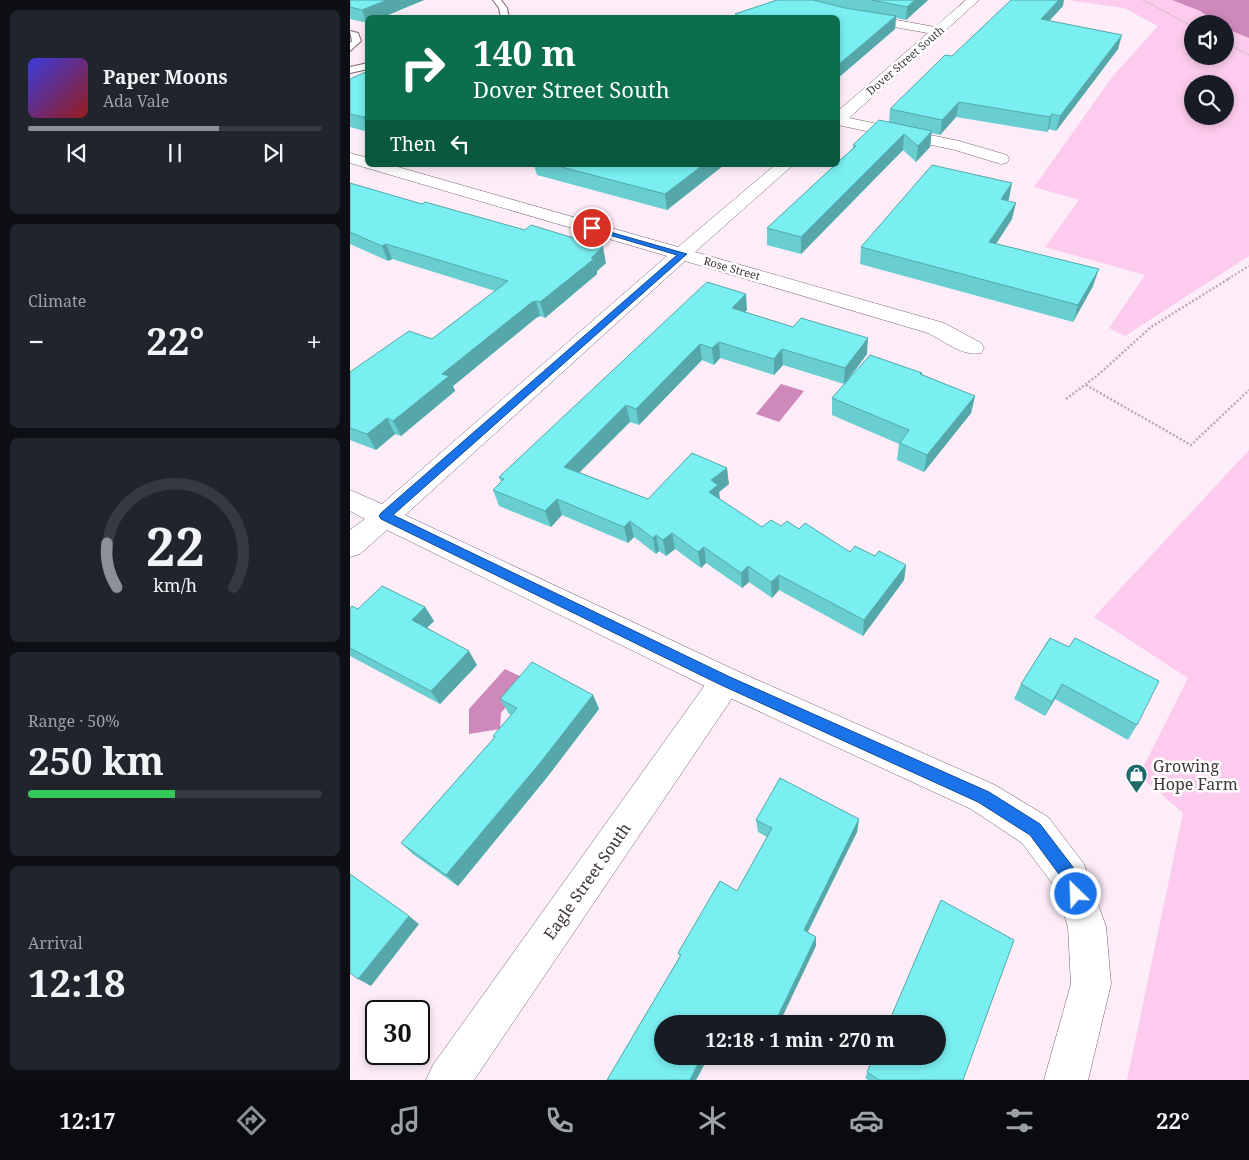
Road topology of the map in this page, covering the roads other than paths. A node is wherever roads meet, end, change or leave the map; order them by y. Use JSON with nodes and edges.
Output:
{"nodes":[{"id":1,"x":496,"y":0,"type":"edge"},
{"id":2,"x":972,"y":0,"type":"edge"},
{"id":3,"x":504,"y":15,"type":"edge"},
{"id":4,"x":845,"y":15,"type":"edge"},
{"id":5,"x":938,"y":31,"type":"junction"},
{"id":6,"x":350,"y":34,"type":"edge"},
{"id":7,"x":350,"y":48,"type":"edge"},
{"id":8,"x":365,"y":67,"type":"edge"},
{"id":9,"x":350,"y":70,"type":"edge"},
{"id":10,"x":840,"y":118,"type":"edge"},
{"id":11,"x":840,"y":120,"type":"edge"},
{"id":12,"x":350,"y":158,"type":"edge"},
{"id":13,"x":1001,"y":159,"type":"dead end"},
{"id":14,"x":365,"y":163,"type":"edge"},
{"id":15,"x":380,"y":167,"type":"edge"},
{"id":16,"x":783,"y":167,"type":"edge"},
{"id":17,"x":683,"y":254,"type":"junction"},
{"id":18,"x":973,"y":348,"type":"dead end"},
{"id":19,"x":350,"y":500,"type":"edge"},
{"id":20,"x":385,"y":516,"type":"junction"},
{"id":21,"x":350,"y":546,"type":"edge"},
{"id":22,"x":726,"y":681,"type":"junction"},
{"id":23,"x":448,"y":1080,"type":"edge"},
{"id":24,"x":1066,"y":1080,"type":"edge"}],
"edges":[{"from":1,"to":3,"type":"lane"},
{"from":2,"to":5,"type":"street","name":"Dover Street South"},
{"from":4,"to":5,"type":"street"},
{"from":5,"to":10,"type":"street","name":"Dover Street South"},
{"from":6,"to":7,"type":"lane"},
{"from":8,"to":9,"type":"lane"},
{"from":11,"to":13,"type":"street"},
{"from":12,"to":14,"type":"street"},
{"from":15,"to":17,"type":"street","name":"Rose Street"},
{"from":16,"to":17,"type":"street"},
{"from":17,"to":18,"type":"street","name":"Rose Street"},
{"from":17,"to":20,"type":"street"},
{"from":19,"to":20,"type":"street"},
{"from":20,"to":21,"type":"street"},
{"from":20,"to":22,"type":"street"},
{"from":22,"to":23,"type":"street","name":"Eagle Street South"},
{"from":22,"to":24,"type":"street"}]}
